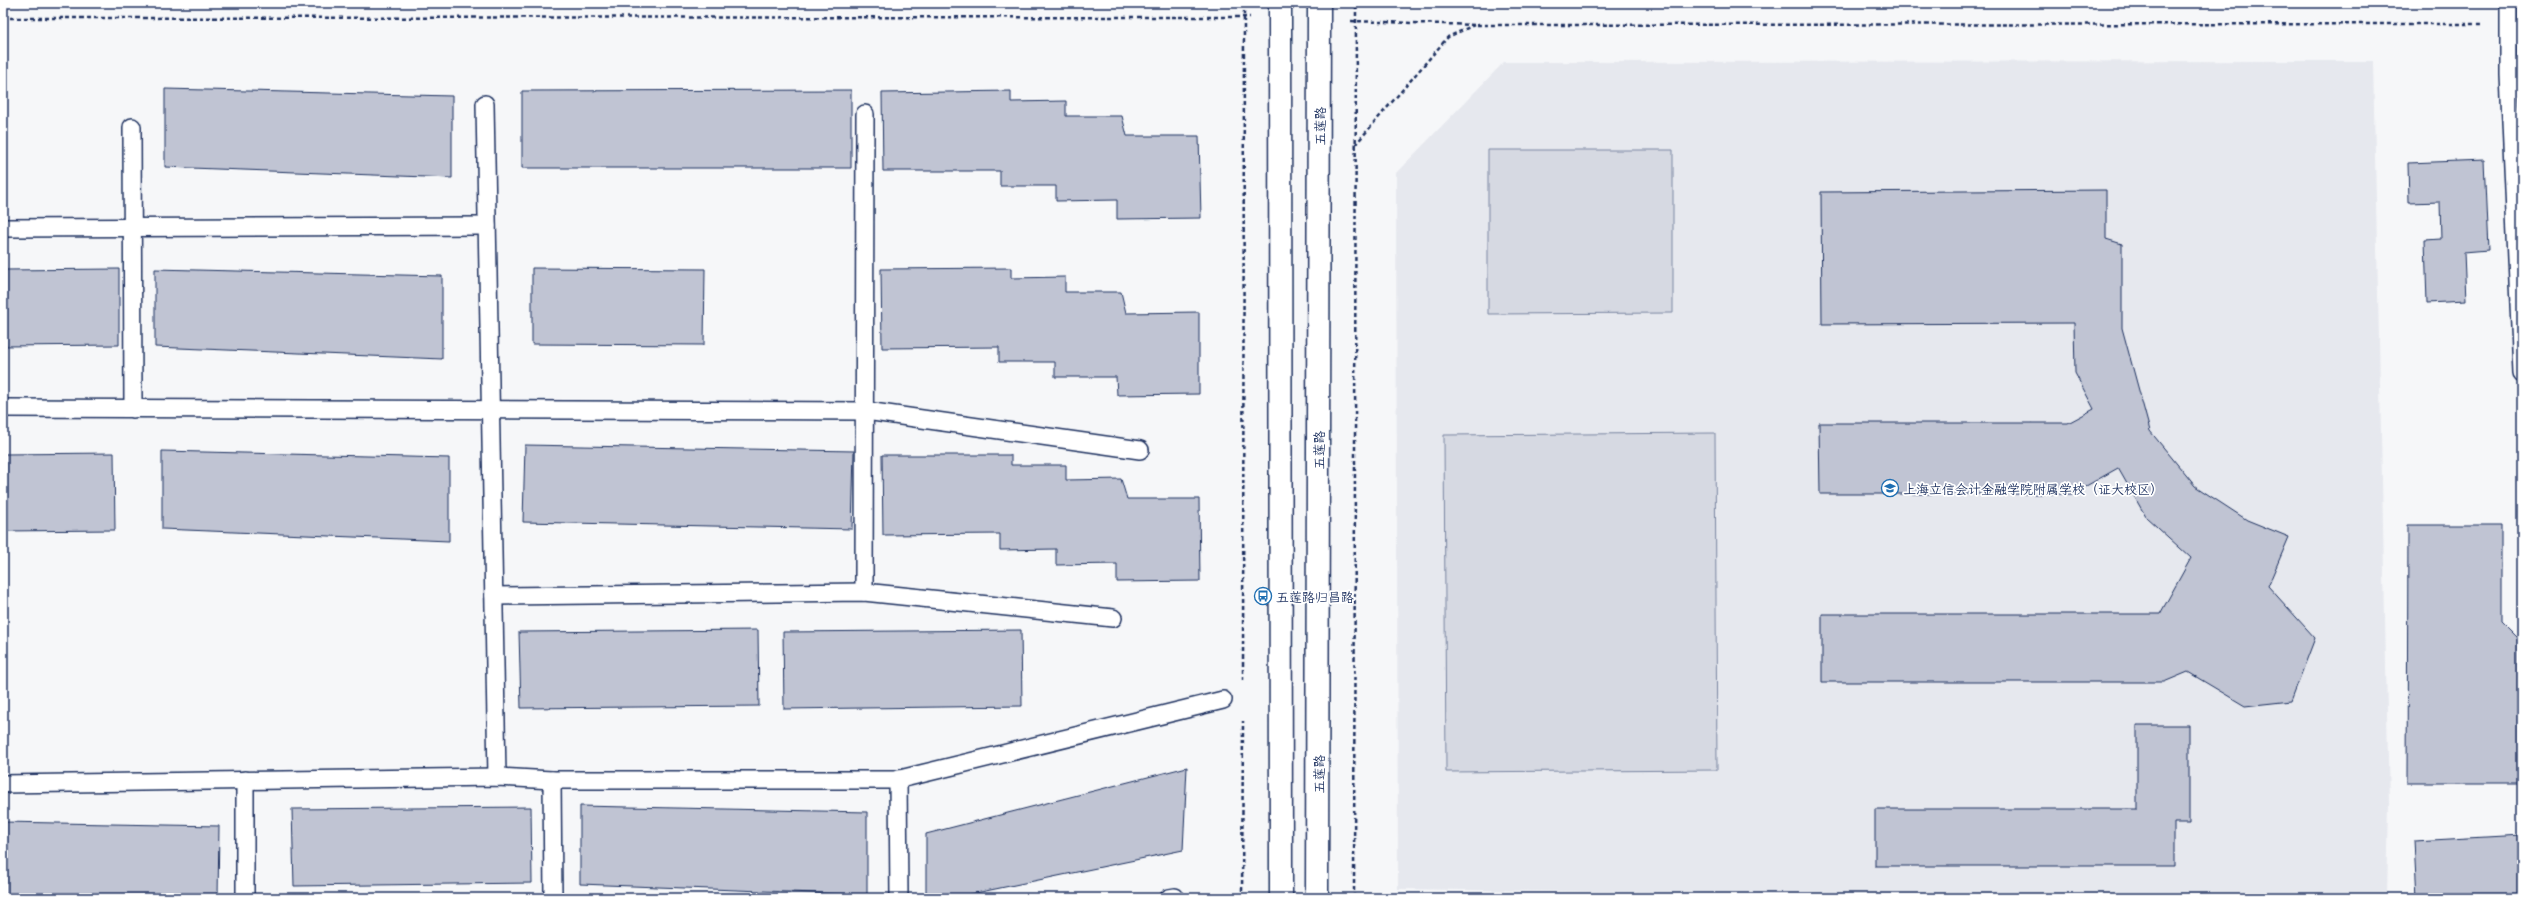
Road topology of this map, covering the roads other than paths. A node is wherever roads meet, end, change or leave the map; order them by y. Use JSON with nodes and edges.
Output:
{"nodes":[{"id":1,"x":1280,"y":3,"type":"edge"},
{"id":2,"x":1319,"y":3,"type":"edge"},
{"id":3,"x":2509,"y":3,"type":"edge"},
{"id":4,"x":484,"y":104,"type":"dead end"},
{"id":5,"x":865,"y":114,"type":"dead end"},
{"id":6,"x":132,"y":127,"type":"dead end"},
{"id":7,"x":487,"y":226,"type":"junction"},
{"id":8,"x":3,"y":228,"type":"edge"},
{"id":9,"x":132,"y":228,"type":"junction"},
{"id":10,"x":2522,"y":373,"type":"edge"},
{"id":11,"x":3,"y":408,"type":"edge"},
{"id":12,"x":133,"y":409,"type":"junction"},
{"id":13,"x":490,"y":410,"type":"junction"},
{"id":14,"x":866,"y":411,"type":"junction"},
{"id":15,"x":1140,"y":450,"type":"dead end"},
{"id":16,"x":864,"y":592,"type":"junction"},
{"id":17,"x":494,"y":596,"type":"junction"},
{"id":18,"x":1113,"y":618,"type":"dead end"},
{"id":19,"x":1223,"y":700,"type":"dead end"},
{"id":20,"x":497,"y":777,"type":"junction"},
{"id":21,"x":898,"y":779,"type":"junction"},
{"id":22,"x":245,"y":780,"type":"junction"},
{"id":23,"x":552,"y":780,"type":"junction"},
{"id":24,"x":3,"y":784,"type":"edge"},
{"id":25,"x":245,"y":898,"type":"edge"},
{"id":26,"x":553,"y":898,"type":"edge"},
{"id":27,"x":898,"y":898,"type":"edge"},
{"id":28,"x":1281,"y":898,"type":"edge"},
{"id":29,"x":1318,"y":898,"type":"edge"}],
"edges":[{"from":1,"to":28,"type":"street"},
{"from":2,"to":29,"type":"street","name":"五莲路"},
{"from":3,"to":10,"type":"lane"},
{"from":4,"to":7,"type":"lane"},
{"from":5,"to":14,"type":"lane"},
{"from":6,"to":9,"type":"lane"},
{"from":7,"to":9,"type":"lane"},
{"from":7,"to":13,"type":"lane"},
{"from":8,"to":9,"type":"lane"},
{"from":9,"to":12,"type":"lane"},
{"from":11,"to":12,"type":"lane"},
{"from":12,"to":13,"type":"lane"},
{"from":13,"to":14,"type":"lane"},
{"from":13,"to":17,"type":"lane"},
{"from":14,"to":15,"type":"lane"},
{"from":14,"to":16,"type":"lane"},
{"from":16,"to":17,"type":"lane"},
{"from":16,"to":18,"type":"lane"},
{"from":17,"to":20,"type":"lane"},
{"from":19,"to":21,"type":"lane"},
{"from":20,"to":22,"type":"lane"},
{"from":20,"to":23,"type":"lane"},
{"from":21,"to":23,"type":"lane"},
{"from":21,"to":27,"type":"lane"},
{"from":22,"to":24,"type":"lane"},
{"from":22,"to":25,"type":"lane"},
{"from":23,"to":26,"type":"lane"}]}
